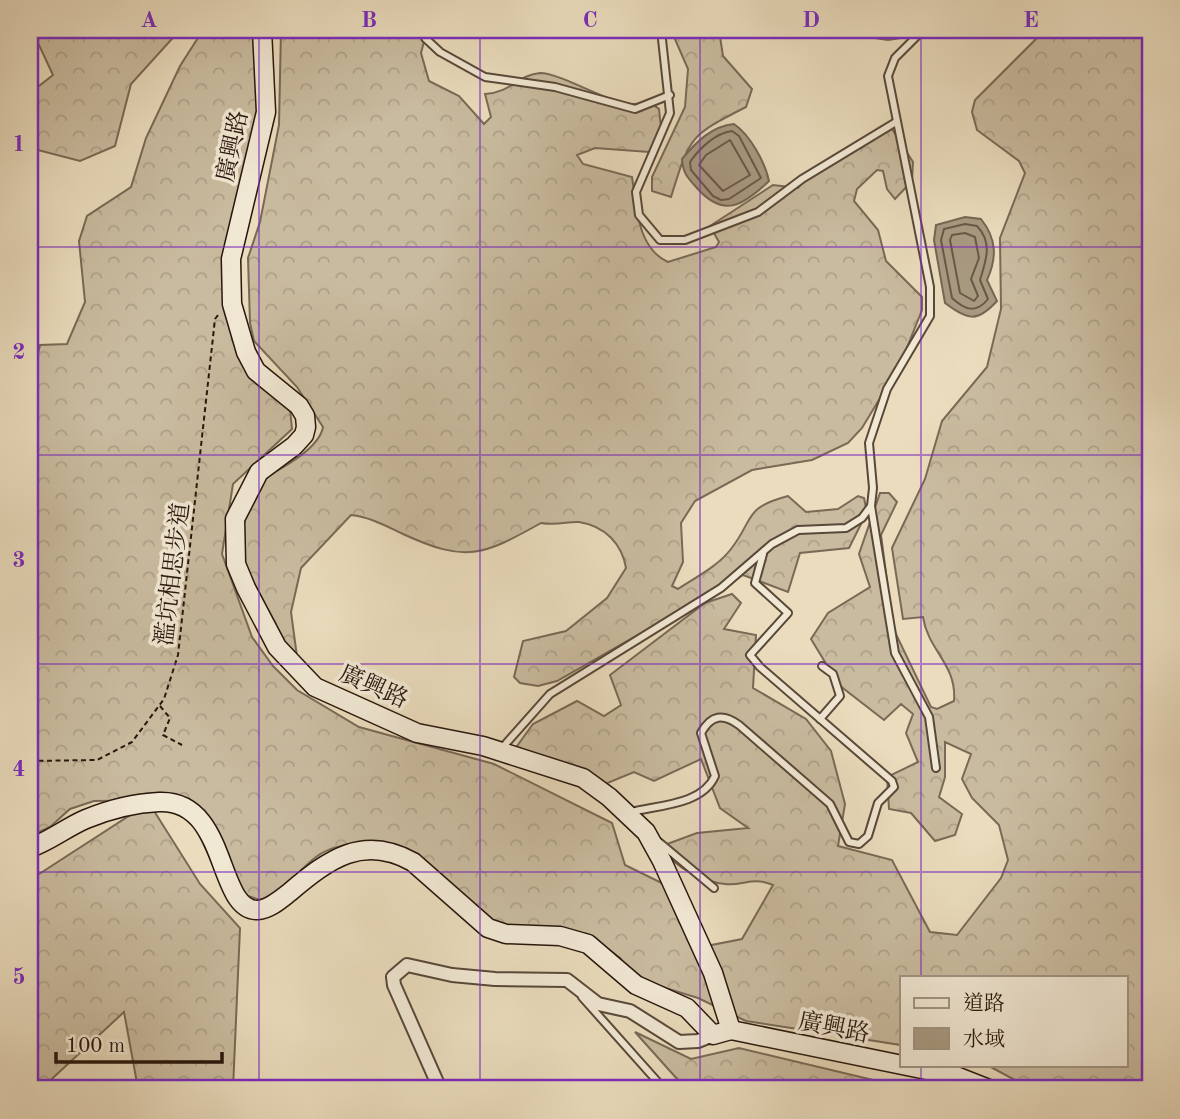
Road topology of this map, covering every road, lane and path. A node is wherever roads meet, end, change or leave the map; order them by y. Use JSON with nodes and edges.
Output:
{"nodes":[{"id":1,"x":262,"y":30,"type":"edge"},
{"id":2,"x":424,"y":30,"type":"edge"},
{"id":3,"x":661,"y":30,"type":"edge"},
{"id":4,"x":923,"y":30,"type":"edge"},
{"id":5,"x":670,"y":95,"type":"junction"},
{"id":6,"x":896,"y":122,"type":"junction"},
{"id":7,"x":231,"y":296,"type":"junction"},
{"id":8,"x":871,"y":506,"type":"junction"},
{"id":9,"x":763,"y":552,"type":"junction"},
{"id":10,"x":822,"y":666,"type":"dead end"},
{"id":11,"x":160,"y":705,"type":"junction"},
{"id":12,"x":820,"y":719,"type":"junction"},
{"id":13,"x":182,"y":745,"type":"dead end"},
{"id":14,"x":499,"y":751,"type":"junction"},
{"id":15,"x":30,"y":761,"type":"edge"},
{"id":16,"x":936,"y":768,"type":"dead end"},
{"id":17,"x":626,"y":813,"type":"junction"},
{"id":18,"x":649,"y":835,"type":"junction"},
{"id":19,"x":30,"y":848,"type":"edge"},
{"id":20,"x":714,"y":888,"type":"dead end"},
{"id":21,"x":566,"y":980,"type":"junction"},
{"id":22,"x":731,"y":1030,"type":"junction"},
{"id":23,"x":713,"y":1035,"type":"junction"},
{"id":24,"x":900,"y":1064,"type":"edge"},
{"id":25,"x":908,"y":1066,"type":"edge"},
{"id":26,"x":440,"y":1089,"type":"edge"},
{"id":27,"x":664,"y":1089,"type":"edge"},
{"id":28,"x":989,"y":1089,"type":"edge"}],
"edges":[{"from":1,"to":7,"type":"street","name":"廣興路"},
{"from":2,"to":5,"type":"lane"},
{"from":3,"to":5,"type":"lane"},
{"from":4,"to":6,"type":"lane"},
{"from":5,"to":6,"type":"lane"},
{"from":6,"to":8,"type":"lane"},
{"from":7,"to":11,"type":"path","name":"濫坑相思步道"},
{"from":7,"to":14,"type":"street","name":"廣興路"},
{"from":8,"to":9,"type":"lane"},
{"from":8,"to":16,"type":"lane"},
{"from":9,"to":12,"type":"lane"},
{"from":9,"to":14,"type":"lane"},
{"from":10,"to":12,"type":"lane"},
{"from":11,"to":13,"type":"path"},
{"from":11,"to":15,"type":"path","name":"濫坑相思步道"},
{"from":12,"to":17,"type":"lane"},
{"from":14,"to":17,"type":"street","name":"廣興路"},
{"from":17,"to":18,"type":"street","name":"廣興路"},
{"from":18,"to":20,"type":"lane"},
{"from":18,"to":22,"type":"street","name":"廣興路"},
{"from":19,"to":23,"type":"street"},
{"from":21,"to":23,"type":"street"},
{"from":21,"to":26,"type":"street"},
{"from":21,"to":27,"type":"lane"},
{"from":22,"to":23,"type":"street"},
{"from":22,"to":24,"type":"street","name":"廣興路"},
{"from":25,"to":28,"type":"street","name":"廣興路"}]}
